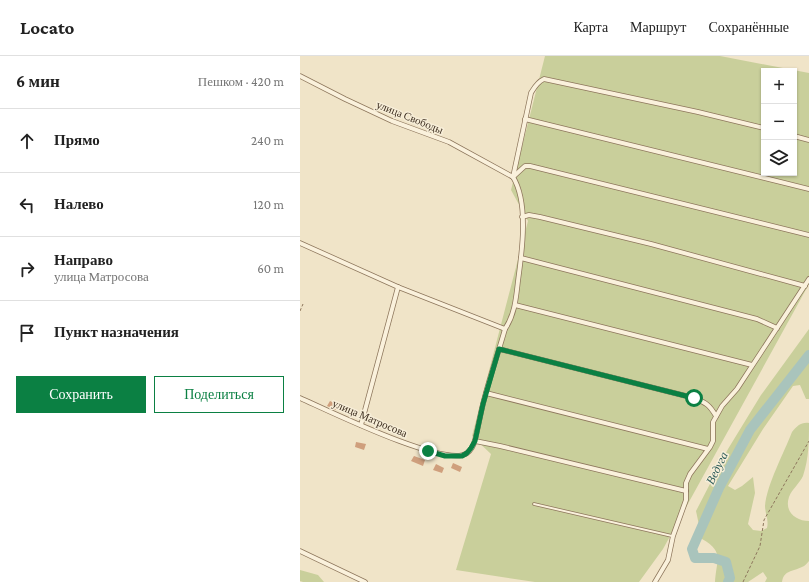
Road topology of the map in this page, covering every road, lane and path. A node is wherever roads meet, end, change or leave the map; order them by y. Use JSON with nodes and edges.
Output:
{"nodes":[{"id":1,"x":300,"y":76,"type":"edge"},
{"id":2,"x":525,"y":119,"type":"junction"},
{"id":3,"x":761,"y":127,"type":"edge"},
{"id":4,"x":797,"y":137,"type":"edge"},
{"id":5,"x":809,"y":140,"type":"edge"},
{"id":6,"x":513,"y":177,"type":"junction"},
{"id":7,"x":809,"y":189,"type":"edge"},
{"id":8,"x":522,"y":217,"type":"junction"},
{"id":9,"x":809,"y":235,"type":"edge"},
{"id":10,"x":300,"y":243,"type":"edge"},
{"id":11,"x":521,"y":258,"type":"junction"},
{"id":12,"x":809,"y":279,"type":"edge"},
{"id":13,"x":398,"y":286,"type":"junction"},
{"id":14,"x":805,"y":286,"type":"junction"},
{"id":15,"x":303,"y":304,"type":"dead end"},
{"id":16,"x":514,"y":305,"type":"junction"},
{"id":17,"x":300,"y":311,"type":"edge"},
{"id":18,"x":777,"y":328,"type":"junction"},
{"id":19,"x":505,"y":329,"type":"junction"},
{"id":20,"x":499,"y":349,"type":"junction"},
{"id":21,"x":752,"y":365,"type":"junction"},
{"id":22,"x":486,"y":393,"type":"junction"},
{"id":23,"x":300,"y":398,"type":"edge"},
{"id":24,"x":716,"y":416,"type":"junction"},
{"id":25,"x":361,"y":425,"type":"junction"},
{"id":26,"x":475,"y":441,"type":"junction"},
{"id":27,"x":809,"y":441,"type":"edge"},
{"id":28,"x":708,"y":449,"type":"junction"},
{"id":29,"x":686,"y":491,"type":"junction"},
{"id":30,"x":534,"y":504,"type":"dead end"},
{"id":31,"x":673,"y":536,"type":"junction"},
{"id":32,"x":300,"y":551,"type":"edge"},
{"id":33,"x":365,"y":582,"type":"edge"},
{"id":34,"x":655,"y":582,"type":"edge"},
{"id":35,"x":743,"y":582,"type":"edge"}],
"edges":[{"from":1,"to":6,"type":"street","name":"улица Свободы"},
{"from":2,"to":3,"type":"street"},
{"from":2,"to":6,"type":"street"},
{"from":2,"to":7,"type":"street"},
{"from":4,"to":5,"type":"street"},
{"from":6,"to":8,"type":"street"},
{"from":6,"to":9,"type":"street"},
{"from":8,"to":11,"type":"street"},
{"from":8,"to":14,"type":"street"},
{"from":10,"to":13,"type":"street"},
{"from":11,"to":16,"type":"street"},
{"from":11,"to":18,"type":"street"},
{"from":12,"to":14,"type":"street"},
{"from":13,"to":19,"type":"street"},
{"from":13,"to":25,"type":"street"},
{"from":14,"to":18,"type":"street"},
{"from":15,"to":17,"type":"path"},
{"from":16,"to":19,"type":"street"},
{"from":16,"to":21,"type":"street"},
{"from":18,"to":21,"type":"street"},
{"from":19,"to":20,"type":"street"},
{"from":20,"to":22,"type":"street"},
{"from":20,"to":24,"type":"street"},
{"from":21,"to":24,"type":"street"},
{"from":22,"to":26,"type":"street"},
{"from":22,"to":28,"type":"street"},
{"from":23,"to":25,"type":"street","name":"улица Матросова"},
{"from":24,"to":28,"type":"street"},
{"from":25,"to":26,"type":"street","name":"улица Матросова"},
{"from":26,"to":29,"type":"street"},
{"from":27,"to":35,"type":"path"},
{"from":28,"to":29,"type":"street"},
{"from":29,"to":31,"type":"street"},
{"from":30,"to":31,"type":"lane"},
{"from":31,"to":34,"type":"street"},
{"from":32,"to":33,"type":"street"}]}
